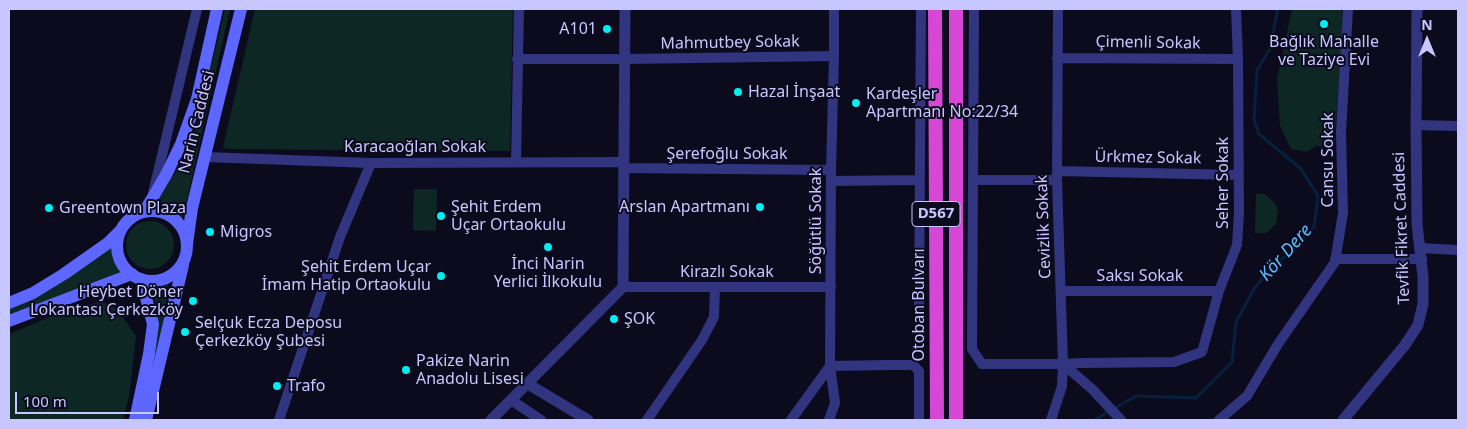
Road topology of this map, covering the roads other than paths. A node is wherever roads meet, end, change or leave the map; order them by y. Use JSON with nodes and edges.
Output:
{"nodes":[{"id":1,"x":197,"y":9,"type":"edge"},
{"id":2,"x":217,"y":9,"type":"edge"},
{"id":3,"x":241,"y":9,"type":"edge"},
{"id":4,"x":519,"y":9,"type":"edge"},
{"id":5,"x":626,"y":9,"type":"edge"},
{"id":6,"x":834,"y":9,"type":"edge"},
{"id":7,"x":921,"y":9,"type":"edge"},
{"id":8,"x":935,"y":9,"type":"edge"},
{"id":9,"x":956,"y":9,"type":"edge"},
{"id":10,"x":974,"y":9,"type":"edge"},
{"id":11,"x":1058,"y":9,"type":"edge"},
{"id":12,"x":1236,"y":9,"type":"edge"},
{"id":13,"x":1348,"y":9,"type":"edge"},
{"id":14,"x":1417,"y":9,"type":"edge"},
{"id":15,"x":834,"y":56,"type":"junction"},
{"id":16,"x":1057,"y":58,"type":"junction"},
{"id":17,"x":517,"y":59,"type":"junction"},
{"id":18,"x":626,"y":60,"type":"junction"},
{"id":19,"x":1238,"y":60,"type":"junction"},
{"id":20,"x":1416,"y":125,"type":"junction"},
{"id":21,"x":1458,"y":126,"type":"edge"},
{"id":22,"x":205,"y":157,"type":"junction"},
{"id":23,"x":371,"y":162,"type":"junction"},
{"id":24,"x":516,"y":162,"type":"junction"},
{"id":25,"x":624,"y":165,"type":"junction"},
{"id":26,"x":831,"y":175,"type":"junction"},
{"id":27,"x":1238,"y":175,"type":"junction"},
{"id":28,"x":1057,"y":176,"type":"junction"},
{"id":29,"x":919,"y":180,"type":"junction"},
{"id":30,"x":973,"y":180,"type":"junction"},
{"id":31,"x":151,"y":199,"type":"junction"},
{"id":32,"x":144,"y":212,"type":"junction"},
{"id":33,"x":121,"y":230,"type":"junction"},
{"id":34,"x":187,"y":244,"type":"junction"},
{"id":35,"x":1458,"y":250,"type":"edge"},
{"id":36,"x":1420,"y":254,"type":"junction"},
{"id":37,"x":1335,"y":259,"type":"junction"},
{"id":38,"x":183,"y":262,"type":"junction"},
{"id":39,"x":137,"y":276,"type":"junction"},
{"id":40,"x":623,"y":287,"type":"junction"},
{"id":41,"x":715,"y":287,"type":"junction"},
{"id":42,"x":832,"y":287,"type":"junction"},
{"id":43,"x":1061,"y":291,"type":"junction"},
{"id":44,"x":1218,"y":291,"type":"junction"},
{"id":45,"x":9,"y":303,"type":"edge"},
{"id":46,"x":919,"y":309,"type":"dead end"},
{"id":47,"x":9,"y":321,"type":"edge"},
{"id":48,"x":1063,"y":364,"type":"junction"},
{"id":49,"x":830,"y":366,"type":"junction"},
{"id":50,"x":528,"y":384,"type":"junction"},
{"id":51,"x":511,"y":400,"type":"junction"},
{"id":52,"x":1119,"y":418,"type":"edge"},
{"id":53,"x":135,"y":420,"type":"edge"},
{"id":54,"x":146,"y":420,"type":"edge"},
{"id":55,"x":279,"y":420,"type":"edge"},
{"id":56,"x":491,"y":420,"type":"edge"},
{"id":57,"x":541,"y":420,"type":"edge"},
{"id":58,"x":588,"y":420,"type":"edge"},
{"id":59,"x":647,"y":420,"type":"edge"},
{"id":60,"x":791,"y":420,"type":"edge"},
{"id":61,"x":829,"y":420,"type":"edge"},
{"id":62,"x":919,"y":420,"type":"edge"},
{"id":63,"x":937,"y":420,"type":"edge"},
{"id":64,"x":956,"y":420,"type":"edge"},
{"id":65,"x":1051,"y":420,"type":"edge"},
{"id":66,"x":1218,"y":420,"type":"edge"},
{"id":67,"x":1342,"y":420,"type":"edge"}],
"edges":[{"from":1,"to":31,"type":"street"},
{"from":2,"to":31,"type":"main road","name":"Narin Caddesi"},
{"from":3,"to":22,"type":"main road","name":"Narin Caddesi"},
{"from":4,"to":17,"type":"street"},
{"from":5,"to":18,"type":"street"},
{"from":6,"to":15,"type":"street","name":"Söğütlü Sokak"},
{"from":7,"to":29,"type":"street"},
{"from":8,"to":63,"type":"highway","name":"Otoban Bulvarı","number":"D567"},
{"from":9,"to":64,"type":"highway","number":"D567"},
{"from":10,"to":30,"type":"street"},
{"from":11,"to":16,"type":"street","name":"Cevizlik Sokak"},
{"from":12,"to":19,"type":"street","name":"Seher Sokak"},
{"from":13,"to":37,"type":"street","name":"Cansu Sokak"},
{"from":14,"to":20,"type":"street","name":"Tevfik Fikret Caddesi"},
{"from":15,"to":18,"type":"street","name":"Mahmutbey Sokak"},
{"from":15,"to":26,"type":"street","name":"Söğütlü Sokak"},
{"from":16,"to":19,"type":"street","name":"Çimenli Sokak"},
{"from":16,"to":28,"type":"street","name":"Cevizlik Sokak"},
{"from":17,"to":18,"type":"street","name":"Mahmutbey Sokak"},
{"from":17,"to":24,"type":"street"},
{"from":18,"to":25,"type":"street"},
{"from":19,"to":27,"type":"street","name":"Seher Sokak"},
{"from":20,"to":21,"type":"street"},
{"from":20,"to":36,"type":"street","name":"Tevfik Fikret Caddesi"},
{"from":22,"to":23,"type":"street","name":"Karacaoğlan Sokak"},
{"from":22,"to":34,"type":"main road","name":"Narin Caddesi"},
{"from":23,"to":24,"type":"street","name":"Karacaoğlan Sokak"},
{"from":23,"to":55,"type":"street"},
{"from":24,"to":25,"type":"street","name":"Karacaoğlan Sokak"},
{"from":25,"to":26,"type":"street","name":"Şerefoğlu Sokak"},
{"from":25,"to":40,"type":"street"},
{"from":26,"to":29,"type":"street","name":"Şerefoğlu Sokak"},
{"from":26,"to":42,"type":"street","name":"Söğütlü Sokak"},
{"from":27,"to":28,"type":"street","name":"Ürkmez Sokak"},
{"from":27,"to":44,"type":"street","name":"Seher Sokak"},
{"from":28,"to":30,"type":"street","name":"Ürkmez Sokak"},
{"from":28,"to":43,"type":"street","name":"Cevizlik Sokak"},
{"from":29,"to":46,"type":"street"},
{"from":30,"to":48,"type":"street"},
{"from":31,"to":32,"type":"main road","name":"Narin Caddesi"},
{"from":32,"to":33,"type":"main road"},
{"from":32,"to":34,"type":"main road"},
{"from":33,"to":39,"type":"main road"},
{"from":33,"to":45,"type":"main road"},
{"from":34,"to":38,"type":"main road"},
{"from":35,"to":36,"type":"street"},
{"from":36,"to":37,"type":"street"},
{"from":36,"to":67,"type":"street","name":"Tevfik Fikret Caddesi"},
{"from":37,"to":66,"type":"street","name":"Cansu Sokak"},
{"from":38,"to":39,"type":"main road"},
{"from":38,"to":54,"type":"main road"},
{"from":39,"to":47,"type":"main road"},
{"from":39,"to":53,"type":"main road"},
{"from":40,"to":41,"type":"street","name":"Kirazlı Sokak"},
{"from":40,"to":50,"type":"street"},
{"from":41,"to":42,"type":"street","name":"Kirazlı Sokak"},
{"from":41,"to":59,"type":"street"},
{"from":42,"to":49,"type":"street","name":"Söğütlü Sokak"},
{"from":43,"to":44,"type":"street","name":"Saksı Sokak"},
{"from":43,"to":48,"type":"street","name":"Cevizlik Sokak"},
{"from":44,"to":48,"type":"street","name":"Seher Sokak"},
{"from":48,"to":52,"type":"street"},
{"from":48,"to":65,"type":"street","name":"Cevizlik Sokak"},
{"from":49,"to":60,"type":"street"},
{"from":49,"to":61,"type":"street","name":"Söğütlü Sokak"},
{"from":49,"to":62,"type":"street"},
{"from":50,"to":51,"type":"street"},
{"from":50,"to":58,"type":"street"},
{"from":51,"to":56,"type":"street"},
{"from":51,"to":57,"type":"street"}]}
